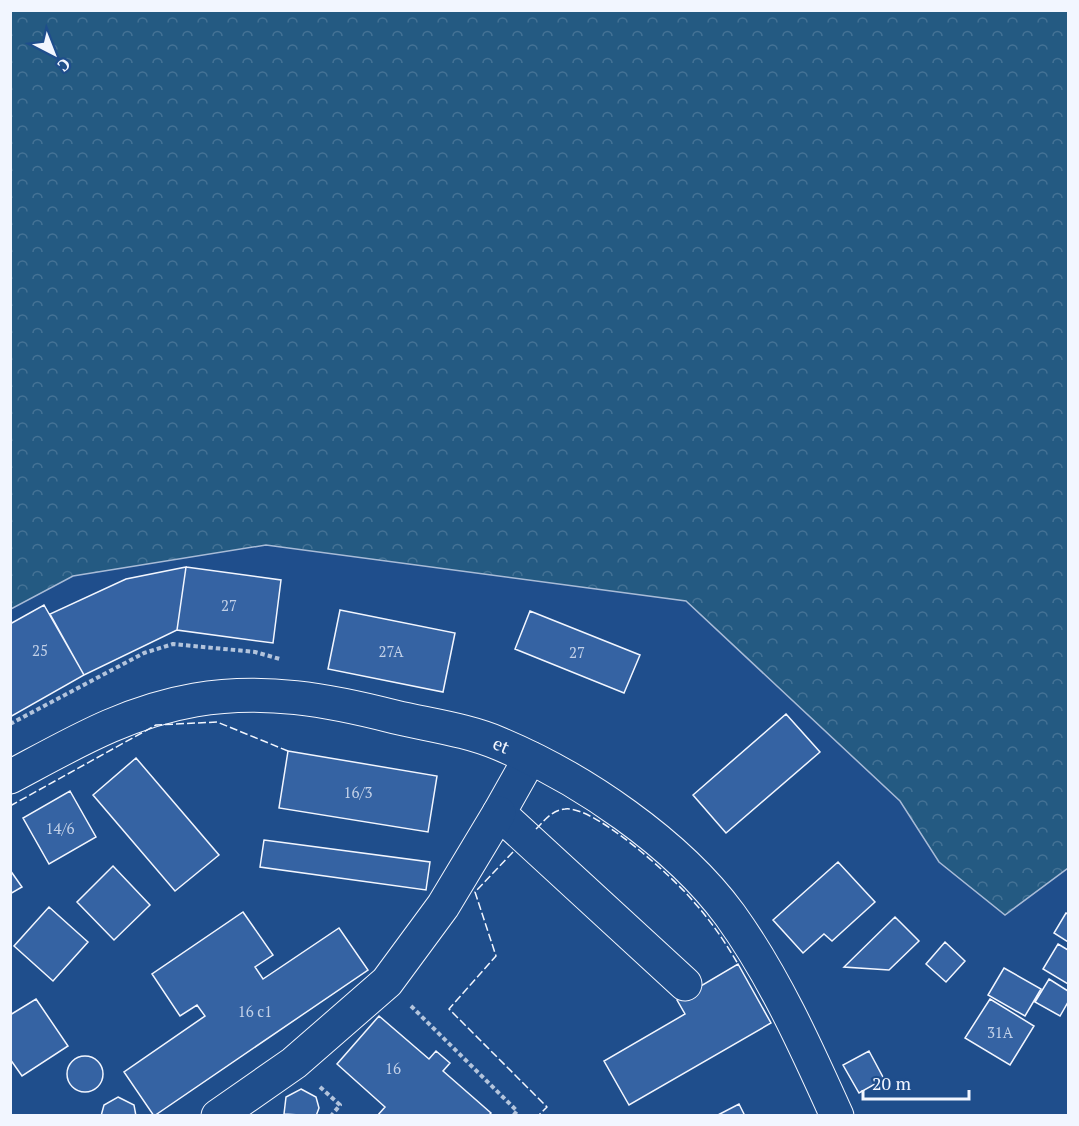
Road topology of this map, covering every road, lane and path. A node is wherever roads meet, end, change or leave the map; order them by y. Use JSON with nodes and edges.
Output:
{"nodes":[{"id":1,"x":530,"y":758,"type":"junction"},
{"id":2,"x":10,"y":777,"type":"edge"},
{"id":3,"x":499,"y":813,"type":"junction"},
{"id":4,"x":387,"y":982,"type":"junction"},
{"id":5,"x":685,"y":984,"type":"dead end"},
{"id":6,"x":218,"y":1116,"type":"edge"},
{"id":7,"x":513,"y":1116,"type":"edge"},
{"id":8,"x":837,"y":1116,"type":"edge"}],
"edges":[{"from":1,"to":2,"type":"street","name":"et"},
{"from":1,"to":3,"type":"street"},
{"from":1,"to":8,"type":"street","name":"et"},
{"from":3,"to":4,"type":"street"},
{"from":3,"to":5,"type":"street"},
{"from":4,"to":6,"type":"street"},
{"from":4,"to":7,"type":"path"}]}
